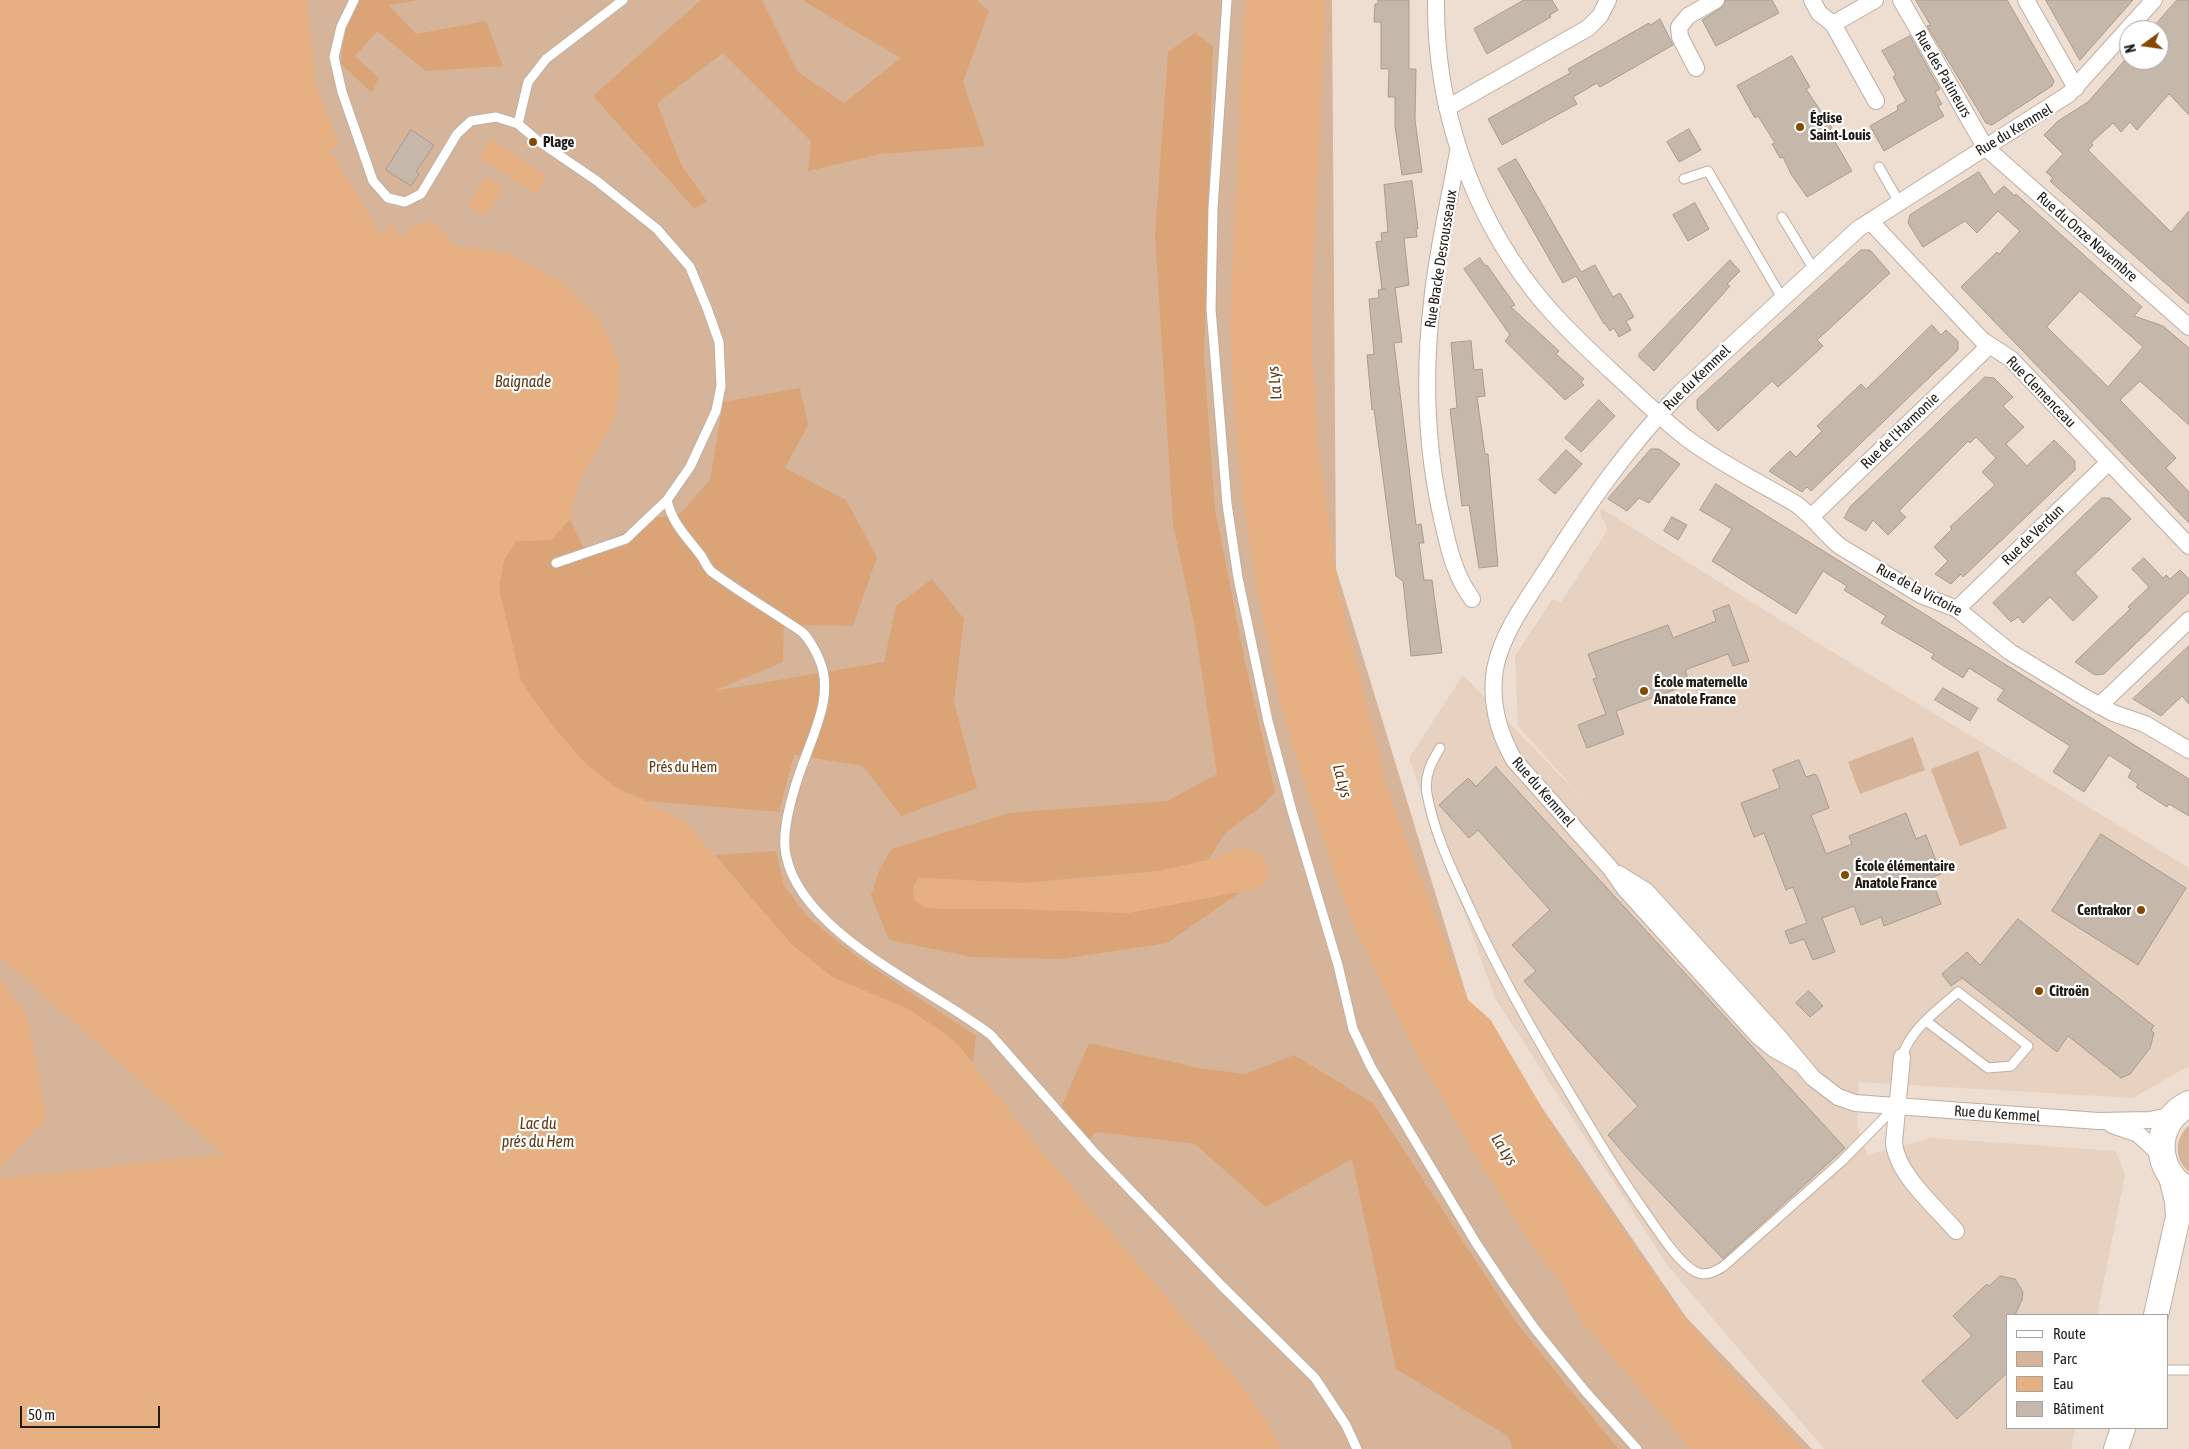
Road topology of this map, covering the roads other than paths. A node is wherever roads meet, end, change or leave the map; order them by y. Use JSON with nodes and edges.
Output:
{"nodes":[{"id":1,"x":354,"y":0,"type":"edge"},
{"id":2,"x":623,"y":0,"type":"edge"},
{"id":3,"x":1227,"y":0,"type":"edge"},
{"id":4,"x":1436,"y":0,"type":"edge"},
{"id":5,"x":1608,"y":0,"type":"edge"},
{"id":6,"x":1716,"y":0,"type":"edge"},
{"id":7,"x":1812,"y":0,"type":"edge"},
{"id":8,"x":1875,"y":0,"type":"edge"},
{"id":9,"x":1901,"y":0,"type":"edge"},
{"id":10,"x":2026,"y":0,"type":"edge"},
{"id":11,"x":2153,"y":0,"type":"edge"},
{"id":12,"x":1833,"y":24,"type":"junction"},
{"id":13,"x":1696,"y":68,"type":"dead end"},
{"id":14,"x":2076,"y":88,"type":"junction"},
{"id":15,"x":1876,"y":102,"type":"dead end"},
{"id":16,"x":1447,"y":108,"type":"junction"},
{"id":17,"x":518,"y":124,"type":"junction"},
{"id":18,"x":1985,"y":147,"type":"junction"},
{"id":19,"x":1458,"y":152,"type":"junction"},
{"id":20,"x":1879,"y":167,"type":"dead end"},
{"id":21,"x":1684,"y":179,"type":"dead end"},
{"id":22,"x":1899,"y":202,"type":"junction"},
{"id":23,"x":1782,"y":217,"type":"dead end"},
{"id":24,"x":1870,"y":220,"type":"junction"},
{"id":25,"x":1813,"y":268,"type":"junction"},
{"id":26,"x":1782,"y":298,"type":"junction"},
{"id":27,"x":2189,"y":327,"type":"edge"},
{"id":28,"x":1988,"y":346,"type":"junction"},
{"id":29,"x":1659,"y":415,"type":"junction"},
{"id":30,"x":2109,"y":462,"type":"junction"},
{"id":31,"x":666,"y":500,"type":"junction"},
{"id":32,"x":1812,"y":516,"type":"junction"},
{"id":33,"x":2189,"y":546,"type":"edge"},
{"id":34,"x":556,"y":563,"type":"dead end"},
{"id":35,"x":1472,"y":599,"type":"dead end"},
{"id":36,"x":1957,"y":609,"type":"junction"},
{"id":37,"x":2189,"y":620,"type":"edge"},
{"id":38,"x":2099,"y":706,"type":"junction"},
{"id":39,"x":1440,"y":748,"type":"dead end"},
{"id":40,"x":2189,"y":750,"type":"edge"},
{"id":41,"x":1926,"y":1021,"type":"junction"},
{"id":42,"x":1902,"y":1057,"type":"joint"},
{"id":43,"x":1897,"y":1106,"type":"junction"},
{"id":44,"x":2181,"y":1109,"type":"edge"},
{"id":45,"x":2098,"y":1121,"type":"junction"},
{"id":46,"x":2174,"y":1174,"type":"edge"},
{"id":47,"x":1956,"y":1231,"type":"dead end"},
{"id":48,"x":2189,"y":1236,"type":"edge"},
{"id":49,"x":2157,"y":1314,"type":"edge"},
{"id":50,"x":2157,"y":1314,"type":"edge"},
{"id":51,"x":2169,"y":1370,"type":"edge"},
{"id":52,"x":2189,"y":1370,"type":"edge"},
{"id":53,"x":2123,"y":1429,"type":"edge"},
{"id":54,"x":1357,"y":1449,"type":"edge"},
{"id":55,"x":1637,"y":1449,"type":"edge"},
{"id":56,"x":2116,"y":1449,"type":"edge"}],
"edges":[{"from":1,"to":17,"type":"lane"},
{"from":2,"to":17,"type":"lane"},
{"from":3,"to":55,"type":"lane"},
{"from":4,"to":16,"type":"street","name":"Rue Bracke Desrousseaux"},
{"from":5,"to":16,"type":"street"},
{"from":6,"to":13,"type":"street"},
{"from":7,"to":12,"type":"street"},
{"from":8,"to":12,"type":"street"},
{"from":9,"to":18,"type":"street","name":"Rue des Patineurs"},
{"from":10,"to":14,"type":"street"},
{"from":11,"to":14,"type":"street","name":"Rue du Kemmel"},
{"from":12,"to":15,"type":"street"},
{"from":14,"to":18,"type":"street","name":"Rue du Kemmel"},
{"from":16,"to":19,"type":"street","name":"Rue Bracke Desrousseaux"},
{"from":17,"to":31,"type":"lane"},
{"from":18,"to":22,"type":"street","name":"Rue du Kemmel"},
{"from":18,"to":27,"type":"street","name":"Rue du Onze Novembre"},
{"from":19,"to":29,"type":"street","name":"Rue Bracke Desrousseaux"},
{"from":19,"to":35,"type":"street","name":"Rue Bracke Desrousseaux"},
{"from":20,"to":22,"type":"lane"},
{"from":21,"to":26,"type":"lane"},
{"from":22,"to":24,"type":"street","name":"Rue du Kemmel"},
{"from":23,"to":25,"type":"lane"},
{"from":24,"to":25,"type":"street","name":"Rue du Kemmel"},
{"from":24,"to":28,"type":"street","name":"Rue Clemenceau"},
{"from":25,"to":26,"type":"street","name":"Rue du Kemmel"},
{"from":26,"to":29,"type":"street","name":"Rue du Kemmel"},
{"from":28,"to":30,"type":"street","name":"Rue Clemenceau"},
{"from":28,"to":32,"type":"street","name":"Rue de l'Harmonie"},
{"from":29,"to":32,"type":"street","name":"Rue de la Victoire"},
{"from":29,"to":43,"type":"street","name":"Rue du Kemmel"},
{"from":30,"to":33,"type":"street","name":"Rue Clemenceau"},
{"from":30,"to":36,"type":"street","name":"Rue de Verdun"},
{"from":31,"to":34,"type":"lane"},
{"from":31,"to":54,"type":"lane"},
{"from":32,"to":36,"type":"street","name":"Rue de la Victoire"},
{"from":36,"to":38,"type":"street","name":"Rue de la Victoire"},
{"from":37,"to":38,"type":"street"},
{"from":38,"to":40,"type":"street","name":"Rue de la Victoire"},
{"from":39,"to":43,"type":"lane"},
{"from":41,"to":41,"type":"lane"},
{"from":41,"to":42,"type":"lane"},
{"from":42,"to":43,"type":"street"},
{"from":43,"to":45,"type":"street","name":"Rue du Kemmel"},
{"from":43,"to":47,"type":"street"},
{"from":44,"to":45,"type":"street","name":"Rue du Kemmel"},
{"from":44,"to":46,"type":"main road"},
{"from":45,"to":46,"type":"street","name":"Rue du Kemmel"},
{"from":46,"to":49,"type":"main road"},
{"from":48,"to":50,"type":"main road"},
{"from":51,"to":52,"type":"lane"},
{"from":53,"to":56,"type":"main road"}]}
